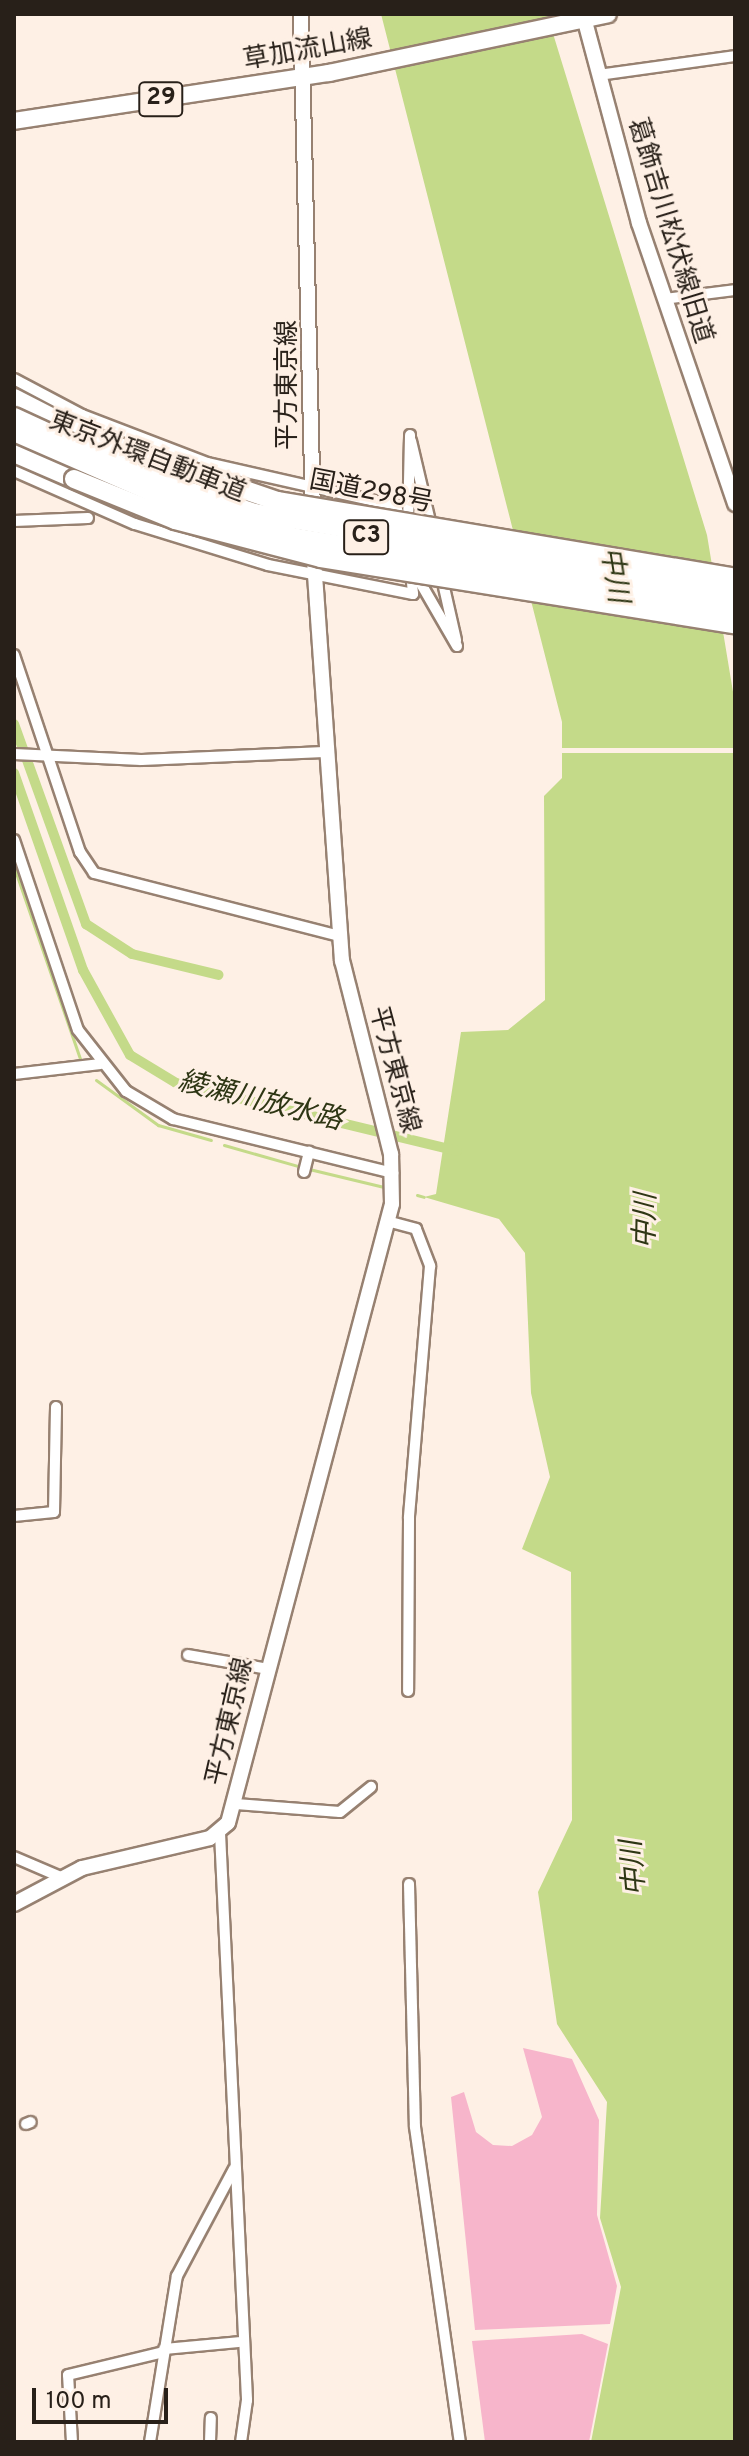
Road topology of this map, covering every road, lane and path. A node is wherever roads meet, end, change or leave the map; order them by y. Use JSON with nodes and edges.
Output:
{"nodes":[{"id":1,"x":301,"y":14,"type":"edge"},
{"id":2,"x":608,"y":14,"type":"edge"},
{"id":3,"x":581,"y":18,"type":"edge"},
{"id":4,"x":735,"y":56,"type":"edge"},
{"id":5,"x":598,"y":75,"type":"junction"},
{"id":6,"x":307,"y":76,"type":"junction"},
{"id":7,"x":14,"y":121,"type":"edge"},
{"id":8,"x":735,"y":290,"type":"edge"},
{"id":9,"x":664,"y":299,"type":"junction"},
{"id":10,"x":14,"y":379,"type":"edge"},
{"id":11,"x":14,"y":398,"type":"edge"},
{"id":12,"x":14,"y":417,"type":"edge"},
{"id":13,"x":14,"y":432,"type":"edge"},
{"id":14,"x":14,"y":451,"type":"edge"},
{"id":15,"x":729,"y":469,"type":"edge"},
{"id":16,"x":14,"y":471,"type":"edge"},
{"id":17,"x":313,"y":491,"type":"junction"},
{"id":18,"x":735,"y":504,"type":"edge"},
{"id":19,"x":88,"y":518,"type":"dead end"},
{"id":20,"x":14,"y":521,"type":"edge"},
{"id":21,"x":406,"y":548,"type":"junction"},
{"id":22,"x":313,"y":576,"type":"junction"},
{"id":23,"x":735,"y":578,"type":"edge"},
{"id":24,"x":735,"y":594,"type":"edge"},
{"id":25,"x":735,"y":608,"type":"edge"},
{"id":26,"x":735,"y":624,"type":"edge"},
{"id":27,"x":14,"y":655,"type":"edge"},
{"id":28,"x":47,"y":752,"type":"junction"},
{"id":29,"x":325,"y":752,"type":"junction"},
{"id":30,"x":14,"y":754,"type":"edge"},
{"id":31,"x":14,"y":840,"type":"edge"},
{"id":32,"x":340,"y":936,"type":"junction"},
{"id":33,"x":100,"y":1064,"type":"junction"},
{"id":34,"x":14,"y":1074,"type":"edge"},
{"id":35,"x":309,"y":1152,"type":"junction"},
{"id":36,"x":304,"y":1172,"type":"dead end"},
{"id":37,"x":393,"y":1173,"type":"junction"},
{"id":38,"x":387,"y":1221,"type":"junction"},
{"id":39,"x":56,"y":1407,"type":"dead end"},
{"id":40,"x":14,"y":1516,"type":"edge"},
{"id":41,"x":188,"y":1655,"type":"dead end"},
{"id":42,"x":268,"y":1669,"type":"junction"},
{"id":43,"x":408,"y":1691,"type":"dead end"},
{"id":44,"x":371,"y":1787,"type":"dead end"},
{"id":45,"x":236,"y":1804,"type":"junction"},
{"id":46,"x":220,"y":1833,"type":"junction"},
{"id":47,"x":14,"y":1857,"type":"edge"},
{"id":48,"x":63,"y":1878,"type":"junction"},
{"id":49,"x":409,"y":1884,"type":"dead end"},
{"id":50,"x":14,"y":1904,"type":"edge"},
{"id":51,"x":235,"y":2167,"type":"junction"},
{"id":52,"x":239,"y":2342,"type":"junction"},
{"id":53,"x":164,"y":2351,"type":"junction"},
{"id":54,"x":211,"y":2418,"type":"dead end"},
{"id":55,"x":72,"y":2442,"type":"edge"},
{"id":56,"x":150,"y":2442,"type":"edge"},
{"id":57,"x":210,"y":2442,"type":"edge"},
{"id":58,"x":241,"y":2442,"type":"edge"},
{"id":59,"x":460,"y":2442,"type":"edge"}],
"edges":[{"from":1,"to":6,"type":"main road","name":"平方東京線"},
{"from":2,"to":3,"type":"main road","name":"草加流山線","number":"29"},
{"from":3,"to":5,"type":"main road","name":"葛飾吉川松伏線旧道"},
{"from":3,"to":6,"type":"main road","name":"草加流山線","number":"29"},
{"from":4,"to":5,"type":"street"},
{"from":5,"to":9,"type":"main road","name":"葛飾吉川松伏線旧道"},
{"from":6,"to":7,"type":"main road","name":"草加流山線","number":"29"},
{"from":6,"to":17,"type":"main road","name":"平方東京線"},
{"from":8,"to":9,"type":"street"},
{"from":9,"to":15,"type":"main road","name":"葛飾吉川松伏線旧道"},
{"from":10,"to":17,"type":"street"},
{"from":11,"to":23,"type":"highway","name":"国道298号","bridge":true},
{"from":12,"to":24,"type":"highway","name":"東京外環自動車道","number":"C3","bridge":true},
{"from":13,"to":25,"type":"highway","name":"東京外環自動車道","number":"C3","bridge":true},
{"from":14,"to":26,"type":"highway","bridge":true},
{"from":15,"to":18,"type":"main road","name":"葛飾吉川松伏線旧道"},
{"from":16,"to":22,"type":"street"},
{"from":17,"to":21,"type":"street"},
{"from":17,"to":22,"type":"main road","name":"平方東京線"},
{"from":19,"to":20,"type":"street"},
{"from":21,"to":21,"type":"street"},
{"from":21,"to":22,"type":"street"},
{"from":22,"to":29,"type":"main road","name":"平方東京線"},
{"from":27,"to":28,"type":"street"},
{"from":28,"to":29,"type":"street"},
{"from":28,"to":30,"type":"street"},
{"from":28,"to":32,"type":"street"},
{"from":29,"to":32,"type":"main road","name":"平方東京線"},
{"from":31,"to":33,"type":"street"},
{"from":32,"to":37,"type":"main road","name":"平方東京線"},
{"from":33,"to":34,"type":"street"},
{"from":33,"to":35,"type":"street"},
{"from":35,"to":36,"type":"street"},
{"from":35,"to":37,"type":"street"},
{"from":37,"to":38,"type":"main road","name":"平方東京線"},
{"from":38,"to":42,"type":"main road","name":"平方東京線"},
{"from":38,"to":43,"type":"street"},
{"from":39,"to":40,"type":"street"},
{"from":41,"to":42,"type":"street"},
{"from":42,"to":45,"type":"main road","name":"平方東京線"},
{"from":44,"to":45,"type":"street"},
{"from":45,"to":46,"type":"main road","name":"平方東京線"},
{"from":46,"to":48,"type":"main road"},
{"from":46,"to":51,"type":"street"},
{"from":47,"to":48,"type":"street"},
{"from":48,"to":50,"type":"main road"},
{"from":49,"to":59,"type":"street"},
{"from":51,"to":52,"type":"street"},
{"from":51,"to":53,"type":"street"},
{"from":52,"to":53,"type":"street"},
{"from":52,"to":58,"type":"street"},
{"from":53,"to":55,"type":"street"},
{"from":53,"to":56,"type":"street"},
{"from":54,"to":57,"type":"street"}]}
